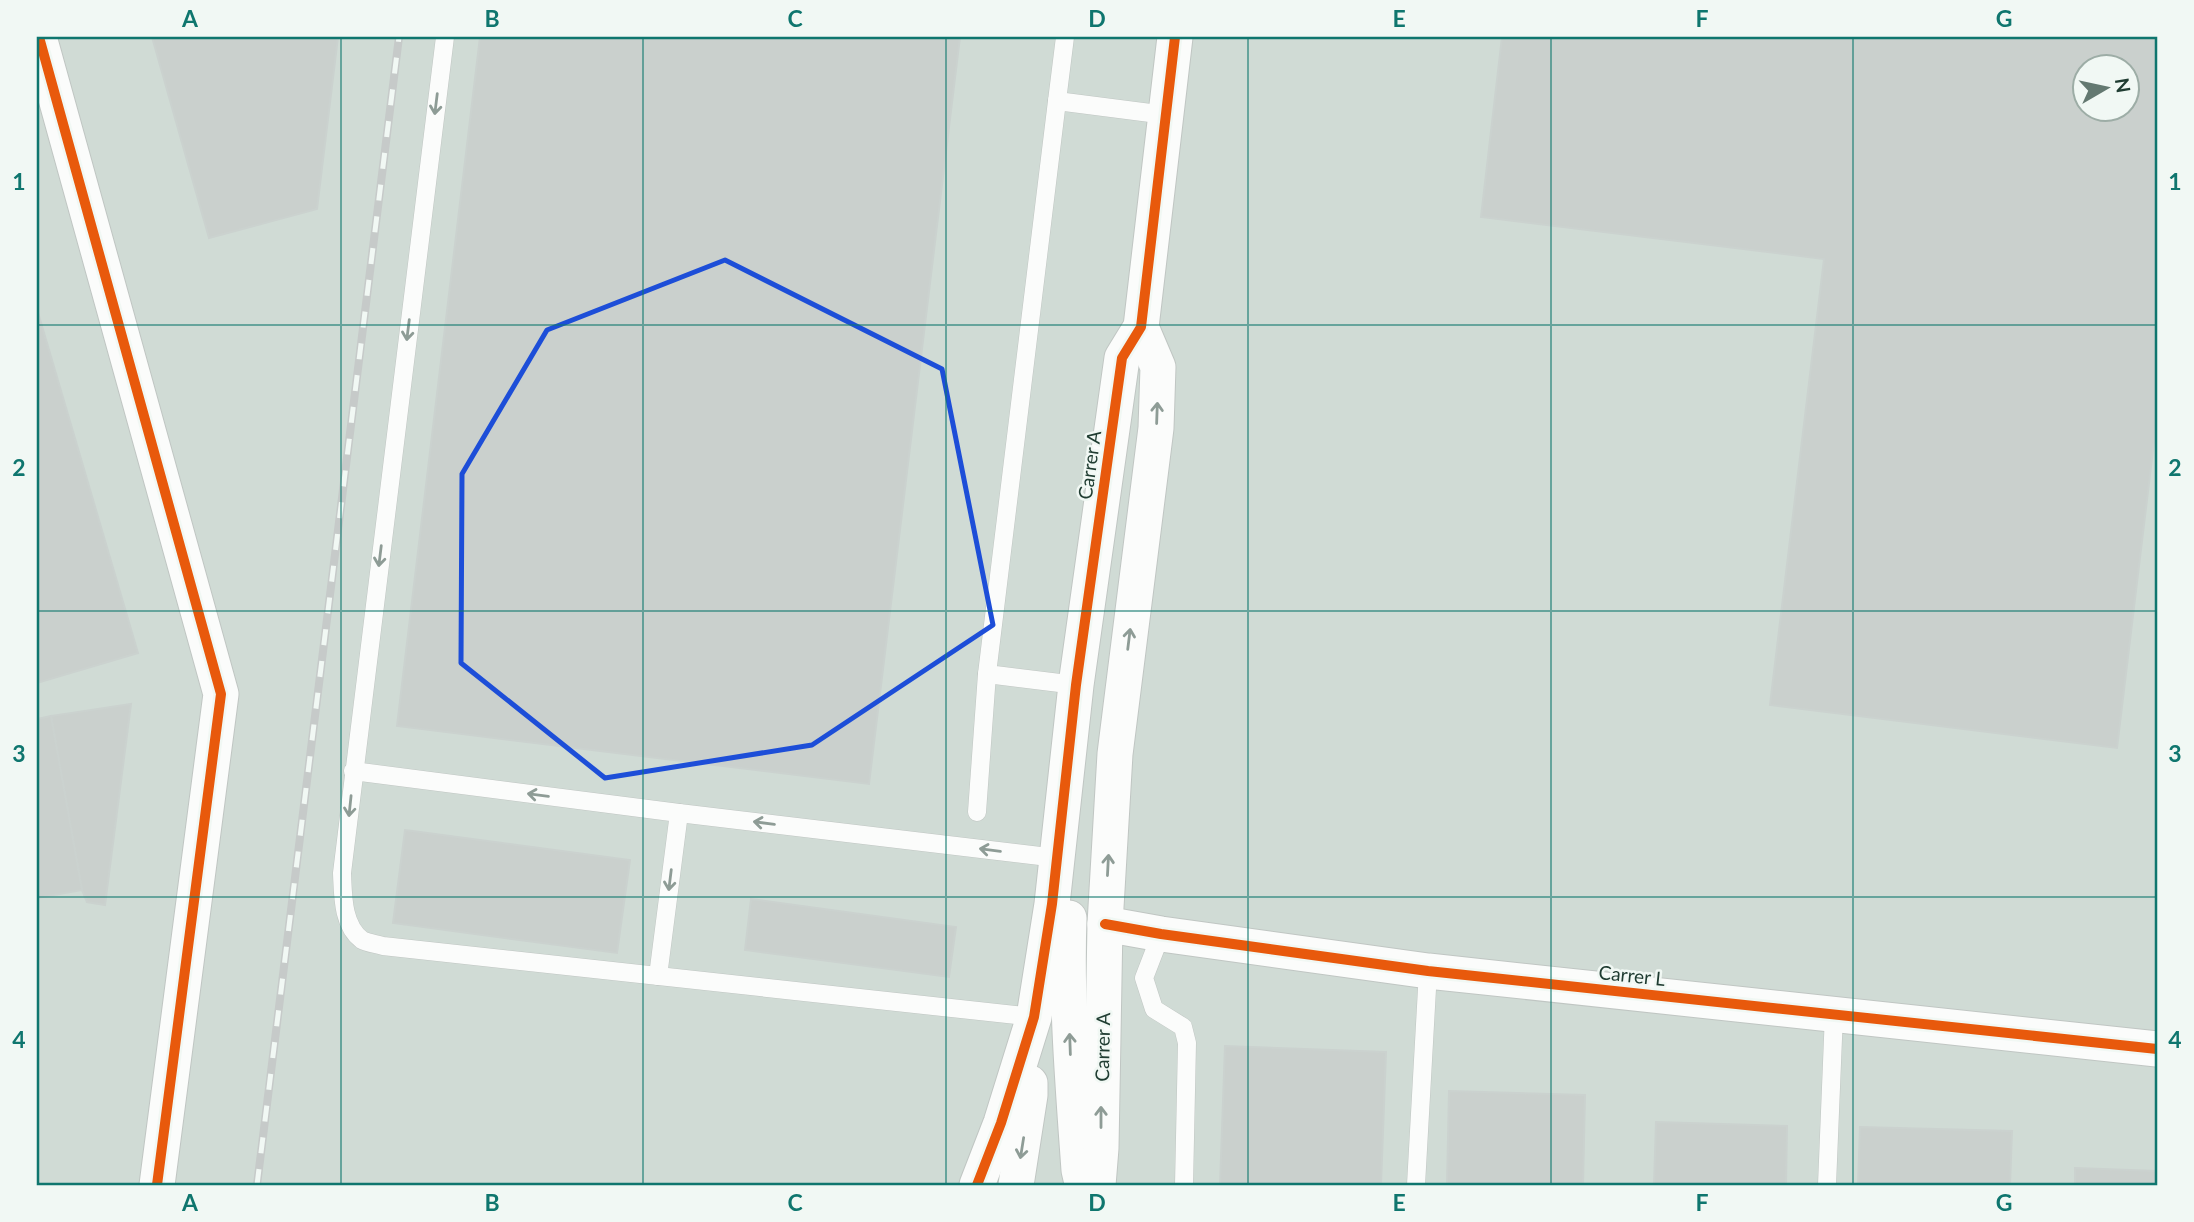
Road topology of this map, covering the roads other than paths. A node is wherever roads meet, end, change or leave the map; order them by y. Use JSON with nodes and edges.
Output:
{"nodes":[{"id":1,"x":38,"y":37,"type":"edge"},
{"id":2,"x":445,"y":37,"type":"edge"},
{"id":3,"x":1065,"y":37,"type":"edge"},
{"id":4,"x":1175,"y":37,"type":"edge"},
{"id":5,"x":1057,"y":101,"type":"junction"},
{"id":6,"x":1166,"y":115,"type":"junction"},
{"id":7,"x":1142,"y":327,"type":"junction"},
{"id":8,"x":987,"y":674,"type":"junction"},
{"id":9,"x":1076,"y":685,"type":"junction"},
{"id":10,"x":353,"y":771,"type":"junction"},
{"id":11,"x":679,"y":813,"type":"junction"},
{"id":12,"x":977,"y":813,"type":"dead end"},
{"id":13,"x":1057,"y":858,"type":"junction"},
{"id":14,"x":1105,"y":924,"type":"junction"},
{"id":15,"x":1161,"y":934,"type":"junction"},
{"id":16,"x":1428,"y":971,"type":"junction"},
{"id":17,"x":658,"y":976,"type":"junction"},
{"id":18,"x":1834,"y":1014,"type":"junction"},
{"id":19,"x":1032,"y":1024,"type":"junction"},
{"id":20,"x":2157,"y":1049,"type":"edge"},
{"id":21,"x":158,"y":1185,"type":"edge"},
{"id":22,"x":977,"y":1185,"type":"edge"},
{"id":23,"x":1016,"y":1185,"type":"edge"},
{"id":24,"x":1083,"y":1185,"type":"edge"},
{"id":25,"x":1098,"y":1185,"type":"edge"},
{"id":26,"x":1184,"y":1185,"type":"edge"},
{"id":27,"x":1416,"y":1185,"type":"edge"},
{"id":28,"x":1826,"y":1185,"type":"edge"}],
"edges":[{"from":1,"to":21,"type":"street"},
{"from":2,"to":10,"type":"lane","one_way":true},
{"from":3,"to":5,"type":"lane"},
{"from":4,"to":6,"type":"street","name":"Carrer A"},
{"from":5,"to":6,"type":"lane"},
{"from":5,"to":8,"type":"lane"},
{"from":6,"to":7,"type":"street","name":"Carrer A"},
{"from":7,"to":9,"type":"street","name":"Carrer A"},
{"from":14,"to":7,"type":"street","name":"Carrer A","one_way":true},
{"from":8,"to":9,"type":"lane"},
{"from":8,"to":12,"type":"lane"},
{"from":9,"to":13,"type":"street","name":"Carrer A"},
{"from":11,"to":10,"type":"lane","one_way":true},
{"from":10,"to":17,"type":"lane","one_way":true},
{"from":13,"to":11,"type":"lane","one_way":true},
{"from":11,"to":17,"type":"lane","one_way":true},
{"from":13,"to":19,"type":"street","name":"Carrer A"},
{"from":24,"to":13,"type":"street","name":"Carrer A","one_way":true},
{"from":14,"to":15,"type":"street","name":"Carrer L"},
{"from":25,"to":14,"type":"street","name":"Carrer A","one_way":true},
{"from":15,"to":16,"type":"street","name":"Carrer L"},
{"from":15,"to":26,"type":"lane"},
{"from":16,"to":18,"type":"street","name":"Carrer L"},
{"from":16,"to":27,"type":"lane"},
{"from":17,"to":19,"type":"lane"},
{"from":18,"to":20,"type":"street","name":"Carrer L"},
{"from":18,"to":28,"type":"lane"},
{"from":19,"to":22,"type":"street"},
{"from":19,"to":23,"type":"street","one_way":true}]}
